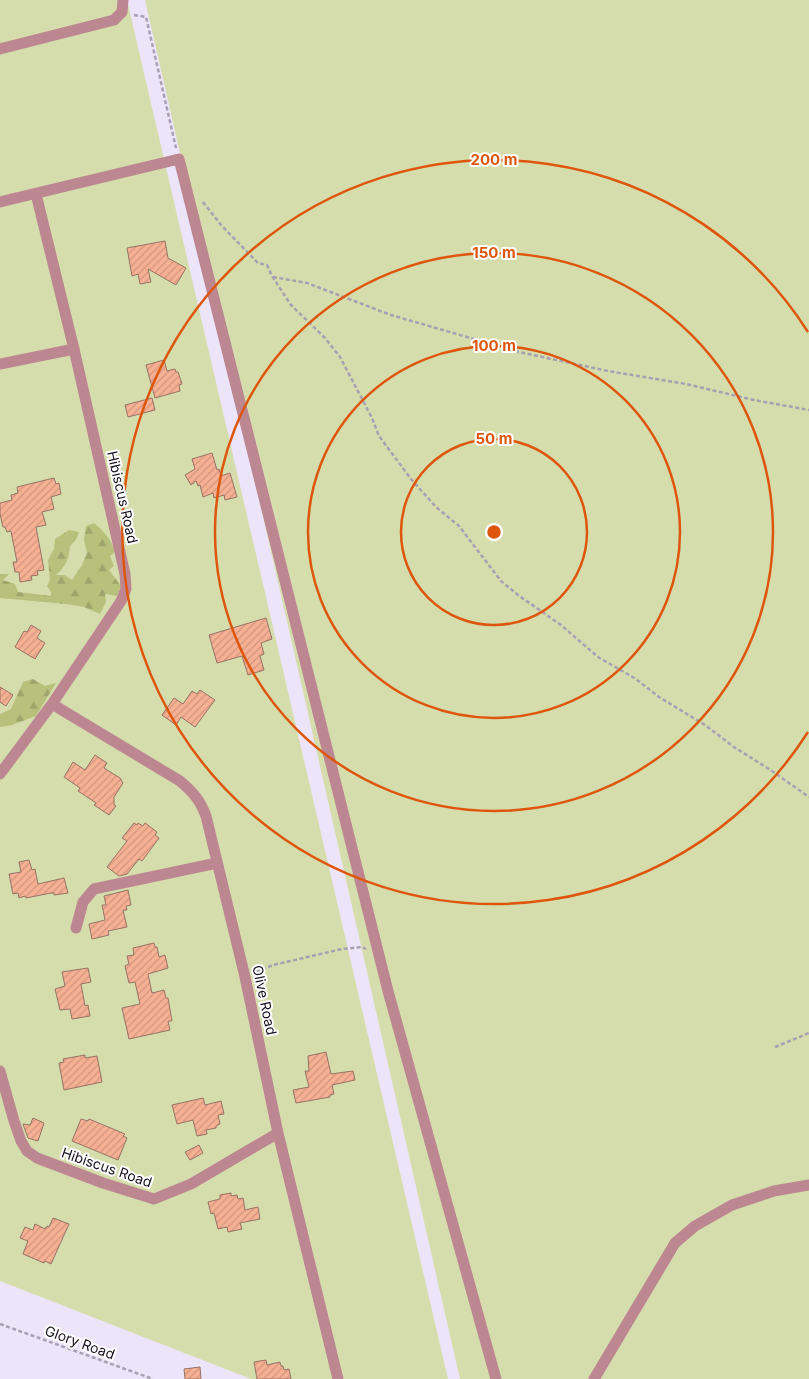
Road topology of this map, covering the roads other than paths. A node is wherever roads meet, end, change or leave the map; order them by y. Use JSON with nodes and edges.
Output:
{"nodes":[{"id":1,"x":123,"y":0,"type":"edge"},
{"id":2,"x":0,"y":48,"type":"edge"},
{"id":3,"x":36,"y":194,"type":"junction"},
{"id":4,"x":0,"y":202,"type":"edge"},
{"id":5,"x":74,"y":349,"type":"junction"},
{"id":6,"x":0,"y":364,"type":"edge"},
{"id":7,"x":52,"y":704,"type":"junction"},
{"id":8,"x":0,"y":774,"type":"edge"},
{"id":9,"x":218,"y":863,"type":"junction"},
{"id":10,"x":76,"y":928,"type":"dead end"},
{"id":11,"x":0,"y":1072,"type":"edge"},
{"id":12,"x":278,"y":1133,"type":"junction"},
{"id":13,"x":809,"y":1185,"type":"edge"},
{"id":14,"x":338,"y":1379,"type":"edge"},
{"id":15,"x":496,"y":1379,"type":"edge"},
{"id":16,"x":594,"y":1379,"type":"edge"}],
"edges":[{"from":1,"to":2,"type":"street"},
{"from":3,"to":4,"type":"street"},
{"from":3,"to":5,"type":"street","name":"Hibiscus Road"},
{"from":3,"to":15,"type":"street"},
{"from":5,"to":6,"type":"street"},
{"from":5,"to":7,"type":"street","name":"Hibiscus Road"},
{"from":7,"to":8,"type":"street","name":"Hibiscus Road"},
{"from":7,"to":9,"type":"street","name":"Olive Road"},
{"from":9,"to":10,"type":"street"},
{"from":9,"to":12,"type":"street","name":"Olive Road"},
{"from":11,"to":12,"type":"street","name":"Hibiscus Road"},
{"from":12,"to":14,"type":"street","name":"Olive Road"},
{"from":13,"to":16,"type":"street"}]}
